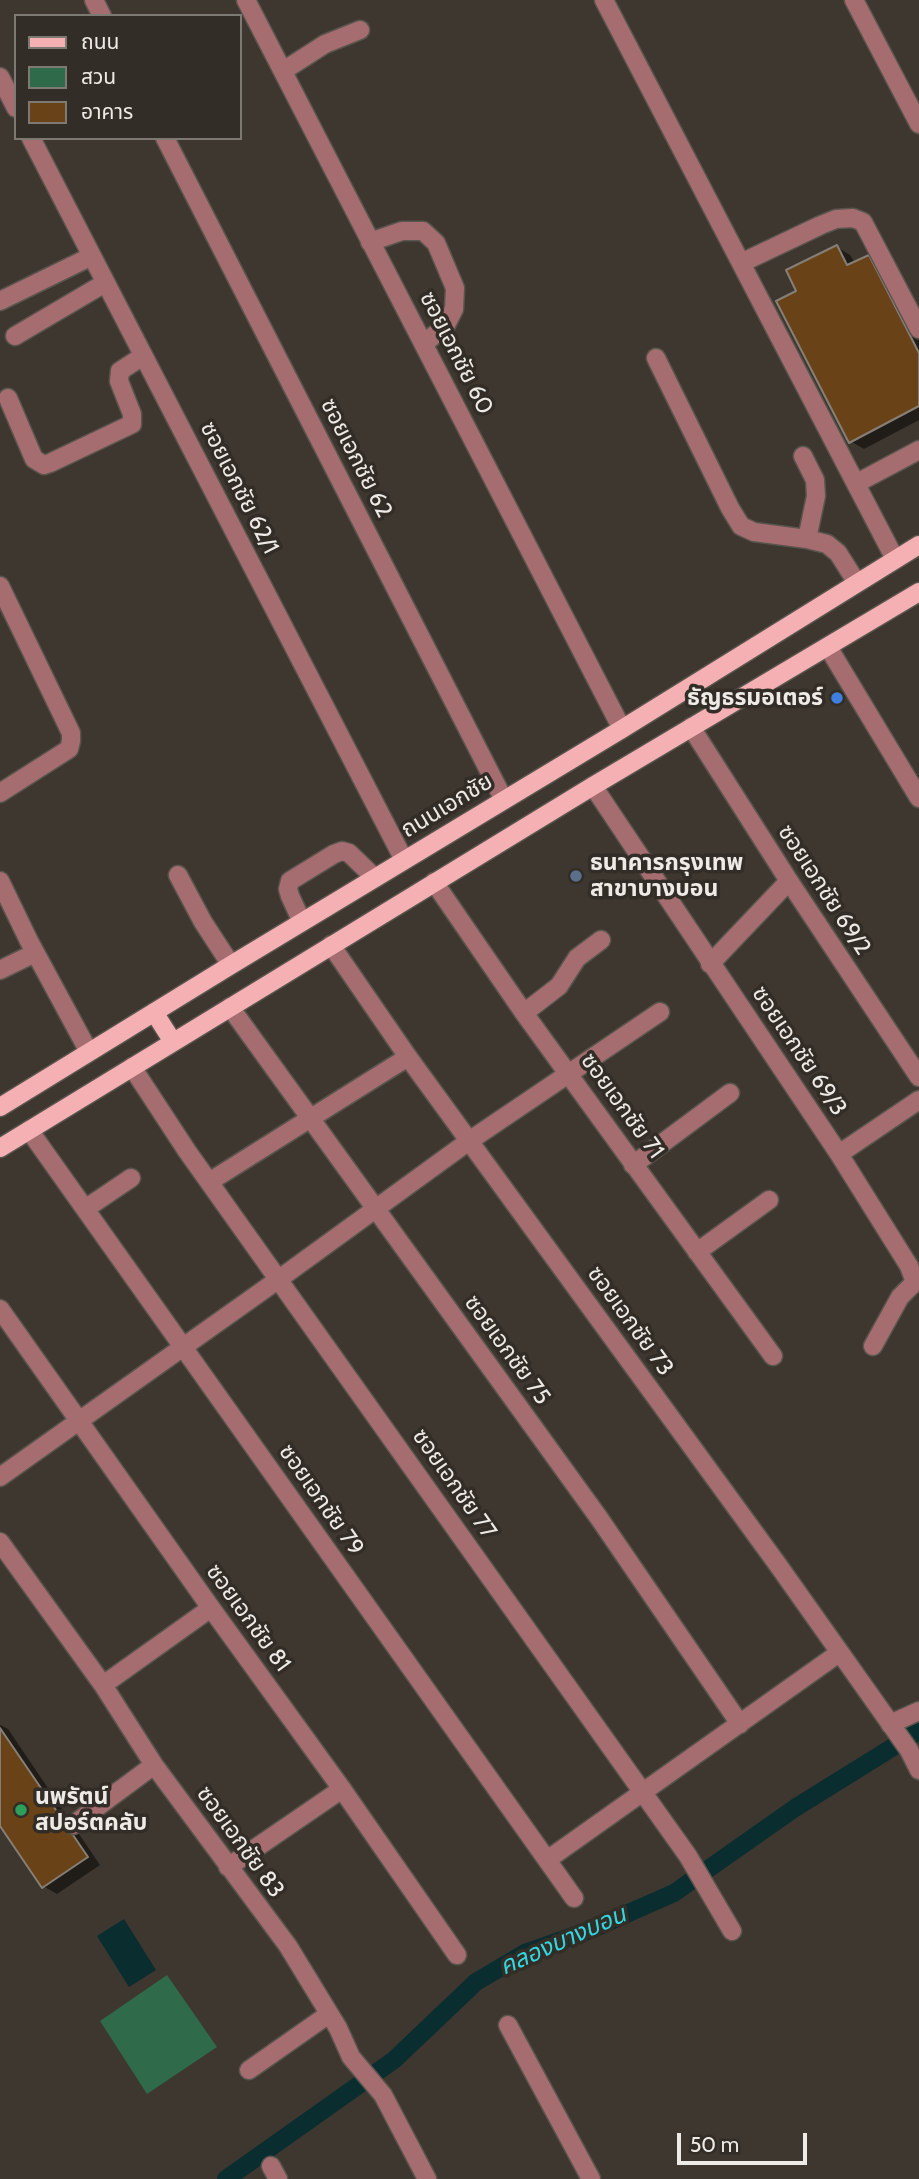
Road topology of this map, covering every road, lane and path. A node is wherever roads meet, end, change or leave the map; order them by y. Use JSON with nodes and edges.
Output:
{"nodes":[{"id":1,"x":246,"y":0,"type":"edge"},
{"id":2,"x":604,"y":0,"type":"edge"},
{"id":3,"x":855,"y":0,"type":"edge"},
{"id":4,"x":360,"y":30,"type":"dead end"},
{"id":5,"x":283,"y":71,"type":"junction"},
{"id":6,"x":0,"y":77,"type":"edge"},
{"id":7,"x":14,"y":104,"type":"edge"},
{"id":8,"x":919,"y":124,"type":"edge"},
{"id":9,"x":32,"y":140,"type":"edge"},
{"id":10,"x":166,"y":140,"type":"edge"},
{"id":11,"x":370,"y":242,"type":"junction"},
{"id":12,"x":92,"y":256,"type":"junction"},
{"id":13,"x":741,"y":262,"type":"junction"},
{"id":14,"x":105,"y":283,"type":"junction"},
{"id":15,"x":0,"y":301,"type":"edge"},
{"id":16,"x":919,"y":329,"type":"edge"},
{"id":17,"x":15,"y":336,"type":"dead end"},
{"id":18,"x":425,"y":343,"type":"junction"},
{"id":19,"x":143,"y":356,"type":"junction"},
{"id":20,"x":656,"y":358,"type":"dead end"},
{"id":21,"x":8,"y":398,"type":"dead end"},
{"id":22,"x":919,"y":450,"type":"edge"},
{"id":23,"x":803,"y":456,"type":"dead end"},
{"id":24,"x":857,"y":484,"type":"junction"},
{"id":25,"x":807,"y":539,"type":"junction"},
{"id":26,"x":919,"y":544,"type":"edge"},
{"id":27,"x":895,"y":559,"type":"junction"},
{"id":28,"x":858,"y":583,"type":"junction"},
{"id":29,"x":0,"y":586,"type":"edge"},
{"id":30,"x":919,"y":592,"type":"edge"},
{"id":31,"x":828,"y":647,"type":"junction"},
{"id":32,"x":691,"y":727,"type":"junction"},
{"id":33,"x":622,"y":730,"type":"junction"},
{"id":34,"x":593,"y":786,"type":"junction"},
{"id":35,"x":0,"y":793,"type":"edge"},
{"id":36,"x":919,"y":798,"type":"edge"},
{"id":37,"x":504,"y":800,"type":"junction"},
{"id":38,"x":404,"y":860,"type":"junction"},
{"id":39,"x":178,"y":875,"type":"dead end"},
{"id":40,"x":375,"y":878,"type":"junction"},
{"id":41,"x":0,"y":881,"type":"edge"},
{"id":42,"x":789,"y":881,"type":"junction"},
{"id":43,"x":434,"y":882,"type":"junction"},
{"id":44,"x":302,"y":922,"type":"junction"},
{"id":45,"x":601,"y":940,"type":"dead end"},
{"id":46,"x":331,"y":945,"type":"junction"},
{"id":47,"x":36,"y":953,"type":"junction"},
{"id":48,"x":710,"y":964,"type":"junction"},
{"id":49,"x":231,"y":965,"type":"junction"},
{"id":50,"x":0,"y":970,"type":"edge"},
{"id":51,"x":230,"y":1007,"type":"junction"},
{"id":52,"x":154,"y":1012,"type":"junction"},
{"id":53,"x":660,"y":1012,"type":"dead end"},
{"id":54,"x":524,"y":1013,"type":"junction"},
{"id":55,"x":173,"y":1042,"type":"junction"},
{"id":56,"x":89,"y":1052,"type":"junction"},
{"id":57,"x":408,"y":1057,"type":"junction"},
{"id":58,"x":132,"y":1068,"type":"junction"},
{"id":59,"x":569,"y":1074,"type":"junction"},
{"id":60,"x":919,"y":1077,"type":"edge"},
{"id":61,"x":730,"y":1093,"type":"dead end"},
{"id":62,"x":919,"y":1100,"type":"edge"},
{"id":63,"x":0,"y":1107,"type":"edge"},
{"id":64,"x":311,"y":1118,"type":"junction"},
{"id":65,"x":29,"y":1130,"type":"junction"},
{"id":66,"x":469,"y":1141,"type":"junction"},
{"id":67,"x":0,"y":1148,"type":"edge"},
{"id":68,"x":839,"y":1154,"type":"junction"},
{"id":69,"x":633,"y":1165,"type":"junction"},
{"id":70,"x":131,"y":1178,"type":"dead end"},
{"id":71,"x":209,"y":1182,"type":"junction"},
{"id":72,"x":769,"y":1200,"type":"dead end"},
{"id":73,"x":85,"y":1209,"type":"junction"},
{"id":74,"x":374,"y":1209,"type":"junction"},
{"id":75,"x":697,"y":1252,"type":"junction"},
{"id":76,"x":279,"y":1279,"type":"junction"},
{"id":77,"x":0,"y":1309,"type":"edge"},
{"id":78,"x":873,"y":1346,"type":"dead end"},
{"id":79,"x":182,"y":1347,"type":"junction"},
{"id":80,"x":773,"y":1356,"type":"dead end"},
{"id":81,"x":79,"y":1420,"type":"junction"},
{"id":82,"x":0,"y":1478,"type":"edge"},
{"id":83,"x":0,"y":1542,"type":"edge"},
{"id":84,"x":211,"y":1608,"type":"junction"},
{"id":85,"x":839,"y":1653,"type":"junction"},
{"id":86,"x":103,"y":1685,"type":"junction"},
{"id":87,"x":919,"y":1711,"type":"edge"},
{"id":88,"x":740,"y":1724,"type":"junction"},
{"id":89,"x":890,"y":1724,"type":"junction"},
{"id":90,"x":154,"y":1765,"type":"junction"},
{"id":91,"x":919,"y":1770,"type":"edge"},
{"id":92,"x":342,"y":1789,"type":"junction"},
{"id":93,"x":643,"y":1792,"type":"junction"},
{"id":94,"x":73,"y":1825,"type":"dead end"},
{"id":95,"x":547,"y":1860,"type":"junction"},
{"id":96,"x":228,"y":1867,"type":"junction"},
{"id":97,"x":574,"y":1898,"type":"dead end"},
{"id":98,"x":732,"y":1931,"type":"dead end"},
{"id":99,"x":457,"y":1955,"type":"dead end"},
{"id":100,"x":328,"y":2014,"type":"junction"},
{"id":101,"x":508,"y":2025,"type":"dead end"},
{"id":102,"x":248,"y":2070,"type":"dead end"},
{"id":103,"x":427,"y":2179,"type":"edge"},
{"id":104,"x":591,"y":2179,"type":"edge"}],
"edges":[{"from":1,"to":5,"type":"street","name":"ซอยเอกชัย 60"},
{"from":2,"to":13,"type":"street"},
{"from":3,"to":8,"type":"street"},
{"from":4,"to":5,"type":"street"},
{"from":5,"to":11,"type":"street","name":"ซอยเอกชัย 60"},
{"from":6,"to":7,"type":"street"},
{"from":9,"to":12,"type":"street","name":"ซอยเอกชัย 62/1"},
{"from":10,"to":37,"type":"street","name":"ซอยเอกชัย 62"},
{"from":11,"to":18,"type":"street","name":"ซอยเอกชัย 60"},
{"from":11,"to":18,"type":"street"},
{"from":12,"to":14,"type":"street","name":"ซอยเอกชัย 62/1"},
{"from":12,"to":15,"type":"street"},
{"from":13,"to":16,"type":"street"},
{"from":13,"to":24,"type":"street"},
{"from":14,"to":17,"type":"street"},
{"from":14,"to":19,"type":"street","name":"ซอยเอกชัย 62/1"},
{"from":18,"to":33,"type":"street","name":"ซอยเอกชัย 60"},
{"from":19,"to":21,"type":"street"},
{"from":19,"to":38,"type":"street","name":"ซอยเอกชัย 62/1"},
{"from":20,"to":25,"type":"street"},
{"from":22,"to":24,"type":"street"},
{"from":23,"to":25,"type":"street"},
{"from":24,"to":27,"type":"street"},
{"from":25,"to":28,"type":"street"},
{"from":26,"to":27,"type":"main road","name":"ถนนเอกชัย"},
{"from":27,"to":28,"type":"main road","name":"ถนนเอกชัย"},
{"from":28,"to":33,"type":"main road","name":"ถนนเอกชัย"},
{"from":29,"to":35,"type":"street"},
{"from":30,"to":31,"type":"main road"},
{"from":31,"to":32,"type":"main road"},
{"from":31,"to":36,"type":"street"},
{"from":32,"to":34,"type":"main road"},
{"from":32,"to":42,"type":"street","name":"ซอยเอกชัย 69/2"},
{"from":33,"to":37,"type":"main road","name":"ถนนเอกชัย"},
{"from":34,"to":43,"type":"main road"},
{"from":34,"to":48,"type":"street","name":"ซอยเอกชัย 69/3"},
{"from":37,"to":38,"type":"main road","name":"ถนนเอกชัย"},
{"from":38,"to":40,"type":"main road","name":"ถนนเอกชัย"},
{"from":39,"to":49,"type":"street"},
{"from":40,"to":44,"type":"main road","name":"ถนนเอกชัย"},
{"from":40,"to":44,"type":"street"},
{"from":41,"to":47,"type":"street"},
{"from":42,"to":48,"type":"street"},
{"from":42,"to":60,"type":"street","name":"ซอยเอกชัย 69/2"},
{"from":43,"to":46,"type":"main road"},
{"from":43,"to":54,"type":"street","name":"ซอยเอกชัย 71"},
{"from":44,"to":49,"type":"main road","name":"ถนนเอกชัย"},
{"from":45,"to":54,"type":"street"},
{"from":46,"to":51,"type":"main road"},
{"from":46,"to":57,"type":"street","name":"ซอยเอกชัย 73"},
{"from":47,"to":50,"type":"street"},
{"from":47,"to":56,"type":"street"},
{"from":48,"to":68,"type":"street","name":"ซอยเอกชัย 69/3"},
{"from":49,"to":52,"type":"main road","name":"ถนนเอกชัย"},
{"from":51,"to":55,"type":"main road"},
{"from":51,"to":64,"type":"street","name":"ซอยเอกชัย 75"},
{"from":52,"to":55,"type":"main road"},
{"from":52,"to":56,"type":"main road","name":"ถนนเอกชัย"},
{"from":53,"to":59,"type":"street"},
{"from":54,"to":59,"type":"street","name":"ซอยเอกชัย 71"},
{"from":55,"to":58,"type":"main road"},
{"from":56,"to":63,"type":"main road","name":"ถนนเอกชัย"},
{"from":57,"to":64,"type":"street"},
{"from":57,"to":66,"type":"street","name":"ซอยเอกชัย 73"},
{"from":58,"to":65,"type":"main road"},
{"from":58,"to":71,"type":"street","name":"ซอยเอกชัย 77"},
{"from":59,"to":66,"type":"street"},
{"from":59,"to":69,"type":"street","name":"ซอยเอกชัย 71"},
{"from":61,"to":69,"type":"street"},
{"from":62,"to":68,"type":"street"},
{"from":64,"to":71,"type":"street"},
{"from":64,"to":74,"type":"street","name":"ซอยเอกชัย 75"},
{"from":65,"to":67,"type":"main road"},
{"from":65,"to":73,"type":"street","name":"ซอยเอกชัย 79"},
{"from":66,"to":74,"type":"street"},
{"from":66,"to":85,"type":"street","name":"ซอยเอกชัย 73"},
{"from":68,"to":78,"type":"street","name":"ซอยเอกชัย 69/3"},
{"from":69,"to":75,"type":"street","name":"ซอยเอกชัย 71"},
{"from":70,"to":73,"type":"street"},
{"from":71,"to":76,"type":"street","name":"ซอยเอกชัย 77"},
{"from":72,"to":75,"type":"street"},
{"from":73,"to":79,"type":"street","name":"ซอยเอกชัย 79"},
{"from":74,"to":76,"type":"street"},
{"from":74,"to":88,"type":"street","name":"ซอยเอกชัย 75"},
{"from":75,"to":80,"type":"street","name":"ซอยเอกชัย 71"},
{"from":76,"to":79,"type":"street"},
{"from":76,"to":93,"type":"street","name":"ซอยเอกชัย 77"},
{"from":77,"to":81,"type":"street","name":"ซอยเอกชัย 81"},
{"from":79,"to":81,"type":"street"},
{"from":79,"to":95,"type":"street","name":"ซอยเอกชัย 79"},
{"from":81,"to":82,"type":"street"},
{"from":81,"to":84,"type":"street","name":"ซอยเอกชัย 81"},
{"from":83,"to":86,"type":"street","name":"ซอยเอกชัย 83"},
{"from":84,"to":86,"type":"street"},
{"from":84,"to":92,"type":"street","name":"ซอยเอกชัย 81"},
{"from":85,"to":88,"type":"street"},
{"from":85,"to":89,"type":"street","name":"ซอยเอกชัย 73"},
{"from":86,"to":90,"type":"street","name":"ซอยเอกชัย 83"},
{"from":87,"to":89,"type":"street"},
{"from":88,"to":93,"type":"street"},
{"from":89,"to":91,"type":"street","name":"ซอยเอกชัย 73"},
{"from":90,"to":94,"type":"street"},
{"from":90,"to":96,"type":"street","name":"ซอยเอกชัย 83"},
{"from":92,"to":96,"type":"street"},
{"from":92,"to":99,"type":"street","name":"ซอยเอกชัย 81"},
{"from":93,"to":95,"type":"street"},
{"from":93,"to":98,"type":"street","name":"ซอยเอกชัย 77"},
{"from":95,"to":97,"type":"street","name":"ซอยเอกชัย 79"},
{"from":96,"to":100,"type":"street","name":"ซอยเอกชัย 83"},
{"from":100,"to":102,"type":"street"},
{"from":100,"to":103,"type":"street","name":"ซอยเอกชัย 83"},
{"from":101,"to":104,"type":"street"}]}
